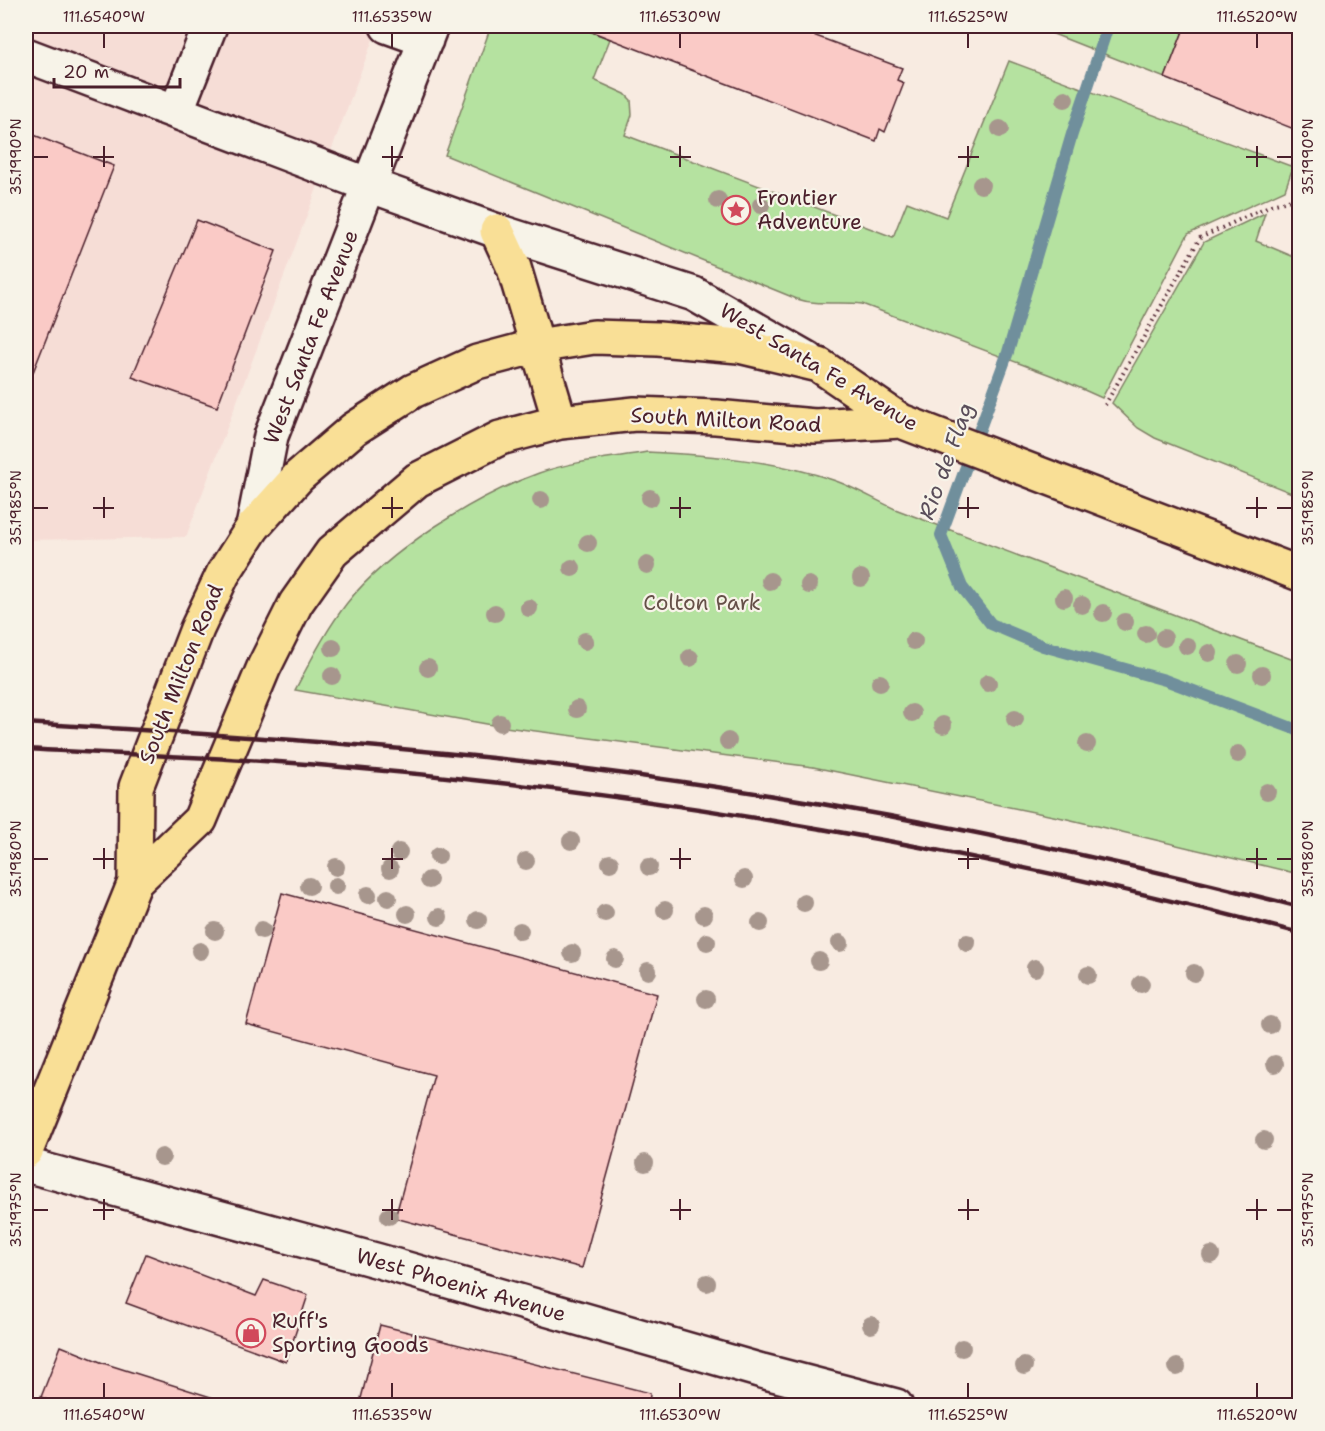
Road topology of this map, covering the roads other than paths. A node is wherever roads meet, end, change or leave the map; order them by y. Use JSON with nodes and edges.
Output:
{"nodes":[{"id":1,"x":210,"y":26,"type":"edge"},
{"id":2,"x":387,"y":26,"type":"edge"},
{"id":3,"x":428,"y":33,"type":"edge"},
{"id":4,"x":26,"y":55,"type":"edge"},
{"id":5,"x":176,"y":112,"type":"junction"},
{"id":6,"x":369,"y":185,"type":"junction"},
{"id":7,"x":497,"y":231,"type":"junction"},
{"id":8,"x":537,"y":346,"type":"junction"},
{"id":9,"x":819,"y":365,"type":"junction"},
{"id":10,"x":901,"y":421,"type":"junction"},
{"id":11,"x":560,"y":422,"type":"junction"},
{"id":12,"x":253,"y":527,"type":"junction"},
{"id":13,"x":1299,"y":574,"type":"edge"},
{"id":14,"x":135,"y":882,"type":"junction"},
{"id":15,"x":26,"y":1151,"type":"edge"},
{"id":16,"x":26,"y":1165,"type":"edge"},
{"id":17,"x":896,"y":1406,"type":"edge"}],
"edges":[{"from":1,"to":5,"type":"street"},
{"from":2,"to":3,"type":"street"},
{"from":3,"to":6,"type":"street"},
{"from":4,"to":5,"type":"street","name":"West Santa Fe Avenue"},
{"from":5,"to":6,"type":"street","name":"West Santa Fe Avenue"},
{"from":6,"to":7,"type":"street","name":"West Santa Fe Avenue"},
{"from":6,"to":12,"type":"street","name":"West Santa Fe Avenue"},
{"from":7,"to":8,"type":"main road"},
{"from":7,"to":9,"type":"street","name":"West Santa Fe Avenue"},
{"from":8,"to":9,"type":"main road","name":"South Milton Road"},
{"from":8,"to":11,"type":"main road"},
{"from":8,"to":12,"type":"main road","name":"South Milton Road"},
{"from":9,"to":10,"type":"main road","name":"West Santa Fe Avenue"},
{"from":10,"to":11,"type":"main road","name":"South Milton Road"},
{"from":10,"to":13,"type":"main road","name":"West Santa Fe Avenue"},
{"from":11,"to":14,"type":"main road","name":"South Milton Road"},
{"from":12,"to":14,"type":"main road","name":"South Milton Road"},
{"from":14,"to":15,"type":"main road","name":"South Milton Road"},
{"from":16,"to":17,"type":"street","name":"West Phoenix Avenue"}]}
